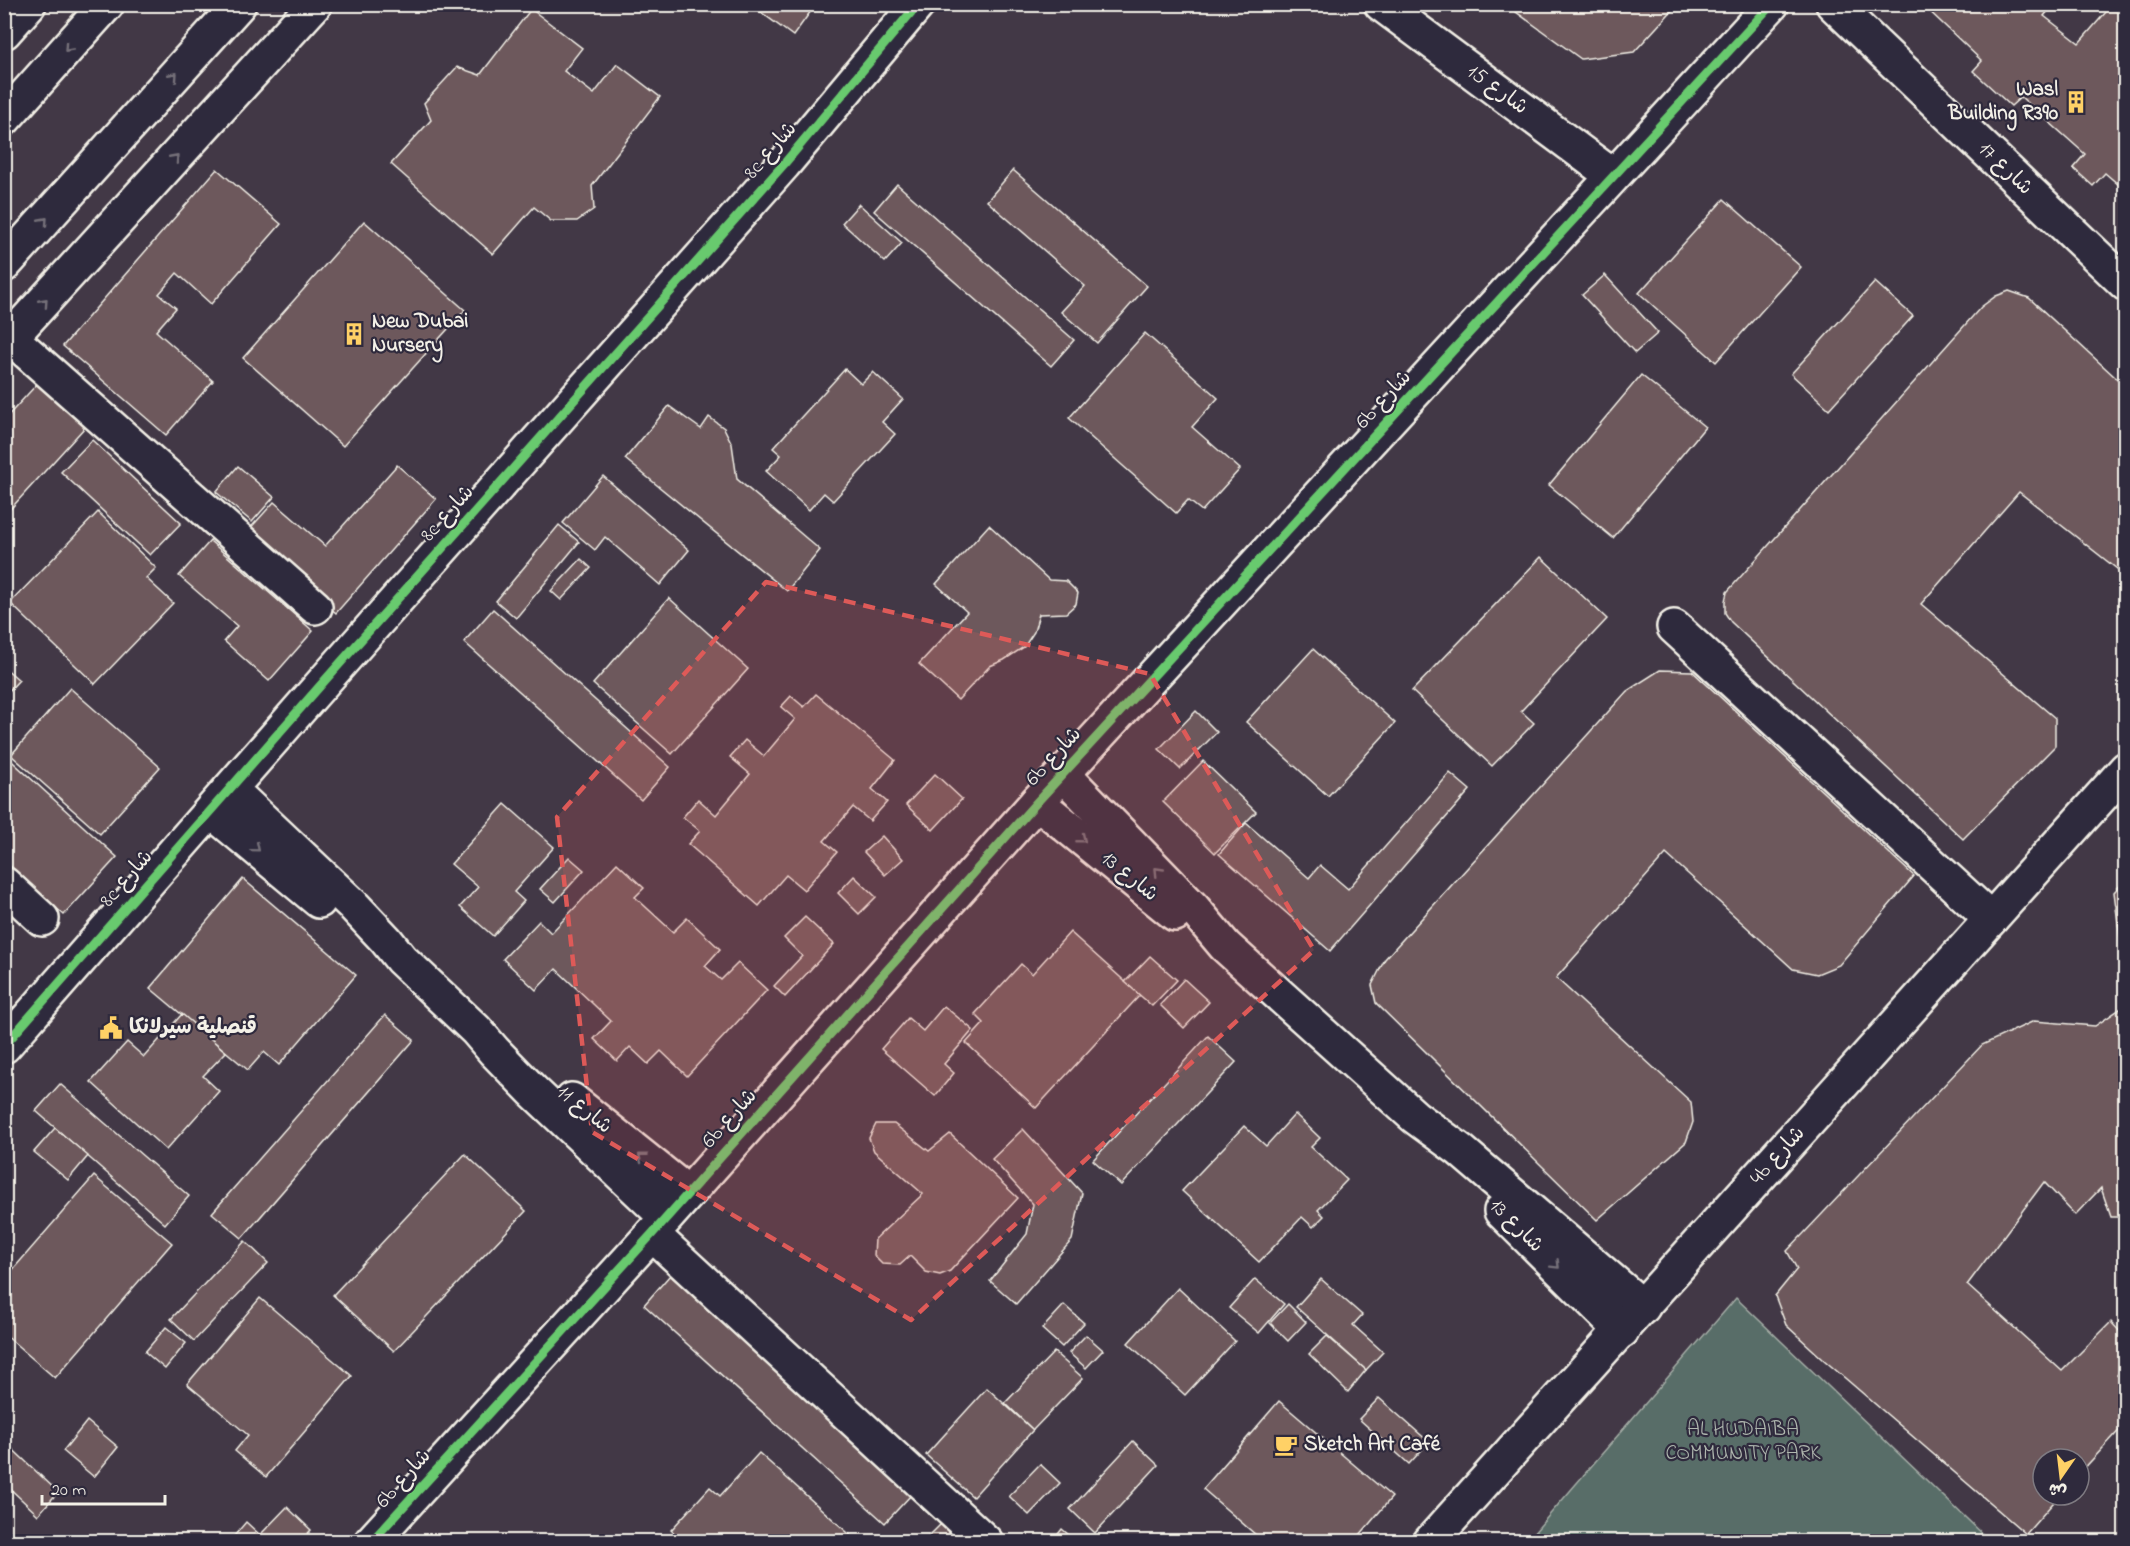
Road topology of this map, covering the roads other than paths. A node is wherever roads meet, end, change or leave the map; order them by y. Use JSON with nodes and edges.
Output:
{"nodes":[{"id":1,"x":29,"y":4,"type":"edge"},
{"id":2,"x":106,"y":4,"type":"edge"},
{"id":3,"x":239,"y":4,"type":"edge"},
{"id":4,"x":315,"y":4,"type":"edge"},
{"id":5,"x":918,"y":4,"type":"edge"},
{"id":6,"x":1382,"y":4,"type":"edge"},
{"id":7,"x":1772,"y":4,"type":"edge"},
{"id":8,"x":1833,"y":4,"type":"edge"},
{"id":9,"x":4,"y":32,"type":"edge"},
{"id":10,"x":4,"y":119,"type":"edge"},
{"id":11,"x":1613,"y":176,"type":"junction"},
{"id":12,"x":4,"y":265,"type":"edge"},
{"id":13,"x":2126,"y":284,"type":"edge"},
{"id":14,"x":8,"y":341,"type":"edge"},
{"id":15,"x":315,"y":607,"type":"dead end"},
{"id":16,"x":1674,"y":627,"type":"dead end"},
{"id":17,"x":2126,"y":769,"type":"edge"},
{"id":18,"x":1063,"y":774,"type":"junction"},
{"id":19,"x":220,"y":800,"type":"junction"},
{"id":20,"x":1037,"y":802,"type":"junction"},
{"id":21,"x":4,"y":884,"type":"edge"},
{"id":22,"x":42,"y":919,"type":"dead end"},
{"id":23,"x":1991,"y":919,"type":"junction"},
{"id":24,"x":1225,"y":946,"type":"junction"},
{"id":25,"x":476,"y":1030,"type":"junction"},
{"id":26,"x":4,"y":1046,"type":"edge"},
{"id":27,"x":1414,"y":1117,"type":"junction"},
{"id":28,"x":688,"y":1193,"type":"junction"},
{"id":29,"x":659,"y":1225,"type":"junction"},
{"id":30,"x":1643,"y":1306,"type":"junction"},
{"id":31,"x":1622,"y":1331,"type":"junction"},
{"id":32,"x":371,"y":1542,"type":"edge"},
{"id":33,"x":986,"y":1542,"type":"edge"},
{"id":34,"x":1430,"y":1542,"type":"edge"}],
"edges":[{"from":1,"to":9,"type":"street"},
{"from":2,"to":10,"type":"street","one_way":true},
{"from":12,"to":3,"type":"street","one_way":true},
{"from":14,"to":4,"type":"street","one_way":true},
{"from":5,"to":19,"type":"street","name":"8c شارع"},
{"from":6,"to":11,"type":"street","name":"شارع 15"},
{"from":7,"to":11,"type":"street","name":"6b شارع"},
{"from":8,"to":13,"type":"street","name":"شارع 17"},
{"from":11,"to":18,"type":"street","name":"6b شارع"},
{"from":14,"to":15,"type":"street"},
{"from":16,"to":23,"type":"street"},
{"from":17,"to":23,"type":"street","name":"4b شارع"},
{"from":18,"to":20,"type":"street","name":"6b شارع"},
{"from":24,"to":18,"type":"street","name":"شارع 13","one_way":true},
{"from":19,"to":25,"type":"street","name":"شارع 11"},
{"from":19,"to":26,"type":"street","name":"8c شارع"},
{"from":20,"to":24,"type":"street","name":"شارع 13","one_way":true},
{"from":20,"to":28,"type":"street","name":"6b شارع"},
{"from":21,"to":22,"type":"street"},
{"from":23,"to":30,"type":"street","name":"4b شارع"},
{"from":24,"to":27,"type":"street","name":"شارع 13"},
{"from":28,"to":25,"type":"street","name":"شارع 11","one_way":true},
{"from":25,"to":29,"type":"street","name":"شارع 11"},
{"from":27,"to":30,"type":"street","name":"شارع 13"},
{"from":27,"to":31,"type":"street","name":"شارع 13","one_way":true},
{"from":28,"to":29,"type":"street","name":"6b شارع"},
{"from":29,"to":32,"type":"street","name":"6b شارع"},
{"from":29,"to":33,"type":"street","name":"شارع 11"},
{"from":30,"to":31,"type":"street","name":"4b شارع"},
{"from":31,"to":34,"type":"street","name":"4b شارع"}]}
